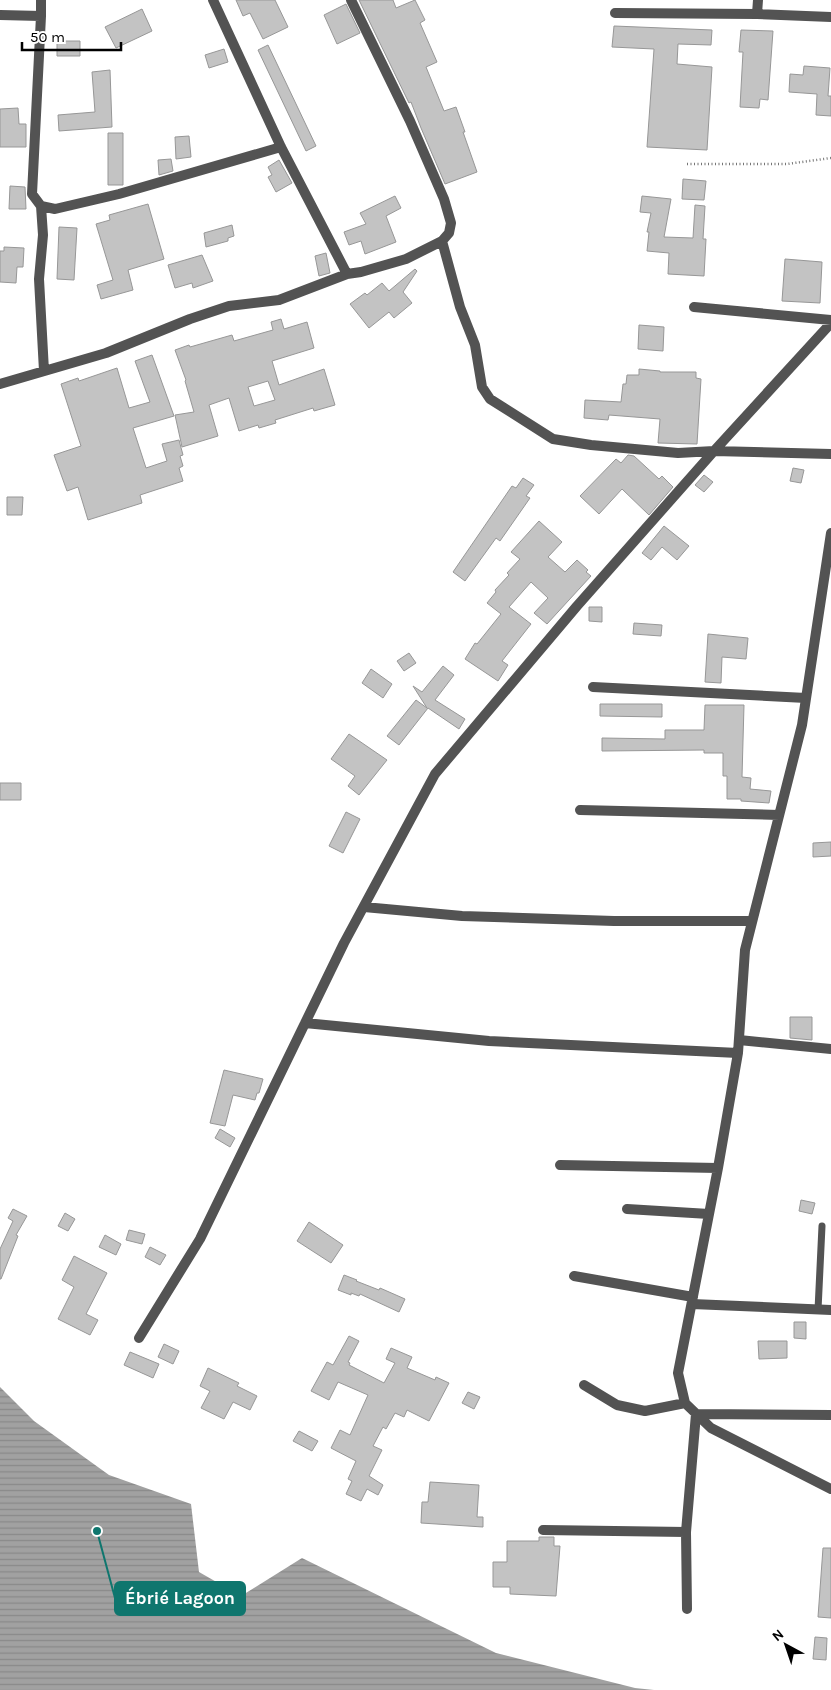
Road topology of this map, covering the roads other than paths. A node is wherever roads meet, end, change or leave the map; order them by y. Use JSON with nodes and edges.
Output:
{"nodes":[{"id":1,"x":41,"y":0,"type":"edge"},
{"id":2,"x":213,"y":0,"type":"edge"},
{"id":3,"x":351,"y":0,"type":"edge"},
{"id":4,"x":758,"y":0,"type":"edge"},
{"id":5,"x":616,"y":13,"type":"dead end"},
{"id":6,"x":757,"y":14,"type":"junction"},
{"id":7,"x":0,"y":15,"type":"edge"},
{"id":8,"x":41,"y":16,"type":"junction"},
{"id":9,"x":831,"y":17,"type":"edge"},
{"id":10,"x":281,"y":148,"type":"junction"},
{"id":11,"x":41,"y":206,"type":"junction"},
{"id":12,"x":442,"y":241,"type":"junction"},
{"id":13,"x":347,"y":274,"type":"junction"},
{"id":14,"x":694,"y":307,"type":"dead end"},
{"id":15,"x":831,"y":321,"type":"edge"},
{"id":16,"x":44,"y":371,"type":"junction"},
{"id":17,"x":0,"y":384,"type":"edge"},
{"id":18,"x":714,"y":451,"type":"junction"},
{"id":19,"x":831,"y":454,"type":"edge"},
{"id":20,"x":831,"y":533,"type":"edge"},
{"id":21,"x":827,"y":589,"type":"edge"},
{"id":22,"x":593,"y":687,"type":"dead end"},
{"id":23,"x":806,"y":698,"type":"junction"},
{"id":24,"x":580,"y":810,"type":"dead end"},
{"id":25,"x":779,"y":815,"type":"junction"},
{"id":26,"x":364,"y":907,"type":"junction"},
{"id":27,"x":752,"y":920,"type":"junction"},
{"id":28,"x":305,"y":1023,"type":"junction"},
{"id":29,"x":739,"y":1040,"type":"junction"},
{"id":30,"x":831,"y":1049,"type":"edge"},
{"id":31,"x":738,"y":1052,"type":"junction"},
{"id":32,"x":560,"y":1165,"type":"dead end"},
{"id":33,"x":718,"y":1168,"type":"junction"},
{"id":34,"x":627,"y":1209,"type":"dead end"},
{"id":35,"x":709,"y":1214,"type":"junction"},
{"id":36,"x":822,"y":1226,"type":"dead end"},
{"id":37,"x":574,"y":1276,"type":"dead end"},
{"id":38,"x":692,"y":1300,"type":"junction"},
{"id":39,"x":818,"y":1310,"type":"junction"},
{"id":40,"x":831,"y":1310,"type":"edge"},
{"id":41,"x":139,"y":1338,"type":"dead end"},
{"id":42,"x":584,"y":1385,"type":"dead end"},
{"id":43,"x":685,"y":1403,"type":"junction"},
{"id":44,"x":696,"y":1414,"type":"junction"},
{"id":45,"x":831,"y":1415,"type":"edge"},
{"id":46,"x":831,"y":1489,"type":"edge"},
{"id":47,"x":543,"y":1530,"type":"dead end"},
{"id":48,"x":686,"y":1532,"type":"junction"},
{"id":49,"x":687,"y":1609,"type":"dead end"}],
"edges":[{"from":1,"to":8,"type":"street"},
{"from":2,"to":10,"type":"street"},
{"from":3,"to":12,"type":"street"},
{"from":4,"to":6,"type":"street"},
{"from":5,"to":6,"type":"street"},
{"from":6,"to":9,"type":"street"},
{"from":7,"to":8,"type":"street"},
{"from":8,"to":11,"type":"street"},
{"from":10,"to":11,"type":"street"},
{"from":10,"to":13,"type":"street"},
{"from":11,"to":16,"type":"street"},
{"from":12,"to":13,"type":"street"},
{"from":12,"to":18,"type":"street"},
{"from":13,"to":16,"type":"street"},
{"from":14,"to":15,"type":"street"},
{"from":15,"to":18,"type":"street"},
{"from":16,"to":17,"type":"street"},
{"from":18,"to":19,"type":"street"},
{"from":18,"to":26,"type":"street"},
{"from":20,"to":21,"type":"street"},
{"from":21,"to":23,"type":"street"},
{"from":22,"to":23,"type":"street"},
{"from":23,"to":25,"type":"street"},
{"from":24,"to":25,"type":"street"},
{"from":25,"to":27,"type":"street"},
{"from":26,"to":27,"type":"street"},
{"from":26,"to":28,"type":"street"},
{"from":27,"to":29,"type":"street"},
{"from":28,"to":31,"type":"street"},
{"from":28,"to":41,"type":"street"},
{"from":29,"to":30,"type":"street"},
{"from":29,"to":31,"type":"street"},
{"from":31,"to":33,"type":"street"},
{"from":32,"to":33,"type":"street"},
{"from":33,"to":35,"type":"street"},
{"from":34,"to":35,"type":"street"},
{"from":35,"to":38,"type":"street"},
{"from":36,"to":39,"type":"lane"},
{"from":37,"to":38,"type":"street"},
{"from":38,"to":39,"type":"street"},
{"from":38,"to":43,"type":"street"},
{"from":39,"to":40,"type":"street"},
{"from":42,"to":43,"type":"street"},
{"from":43,"to":44,"type":"street"},
{"from":44,"to":45,"type":"street"},
{"from":44,"to":46,"type":"street"},
{"from":44,"to":48,"type":"street"},
{"from":47,"to":48,"type":"street"},
{"from":48,"to":49,"type":"street"}]}
